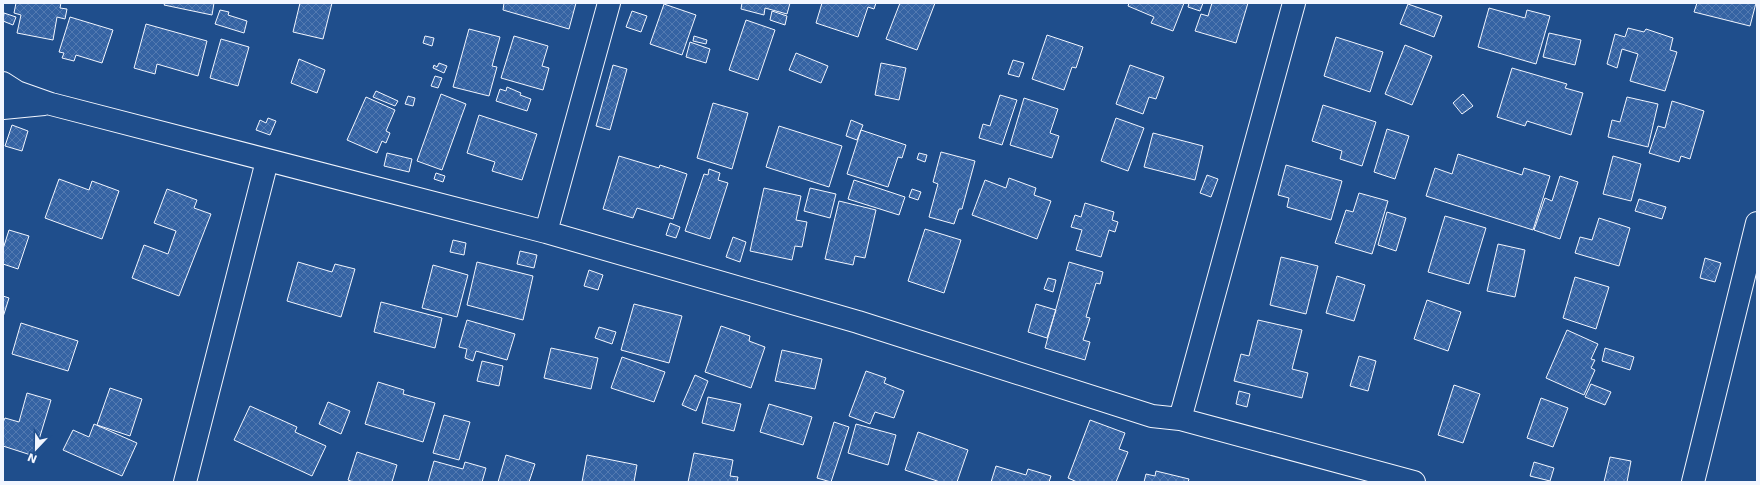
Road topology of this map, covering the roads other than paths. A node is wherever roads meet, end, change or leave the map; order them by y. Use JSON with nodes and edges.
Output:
{"nodes":[{"id":1,"x":609,"y":3,"type":"edge"},
{"id":2,"x":1294,"y":3,"type":"edge"},
{"id":3,"x":3,"y":83,"type":"edge"},
{"id":4,"x":51,"y":104,"type":"junction"},
{"id":5,"x":3,"y":108,"type":"edge"},
{"id":6,"x":267,"y":160,"type":"junction"},
{"id":7,"x":1757,"y":223,"type":"edge"},
{"id":8,"x":546,"y":232,"type":"junction"},
{"id":9,"x":1180,"y":419,"type":"junction"},
{"id":10,"x":185,"y":482,"type":"edge"},
{"id":11,"x":1414,"y":482,"type":"edge"},
{"id":12,"x":1692,"y":482,"type":"edge"}],
"edges":[{"from":1,"to":8,"type":"street"},
{"from":2,"to":9,"type":"street"},
{"from":3,"to":4,"type":"street"},
{"from":4,"to":5,"type":"street"},
{"from":4,"to":6,"type":"street"},
{"from":6,"to":8,"type":"street"},
{"from":6,"to":10,"type":"street"},
{"from":7,"to":12,"type":"street"},
{"from":8,"to":9,"type":"street"},
{"from":9,"to":11,"type":"street"}]}
